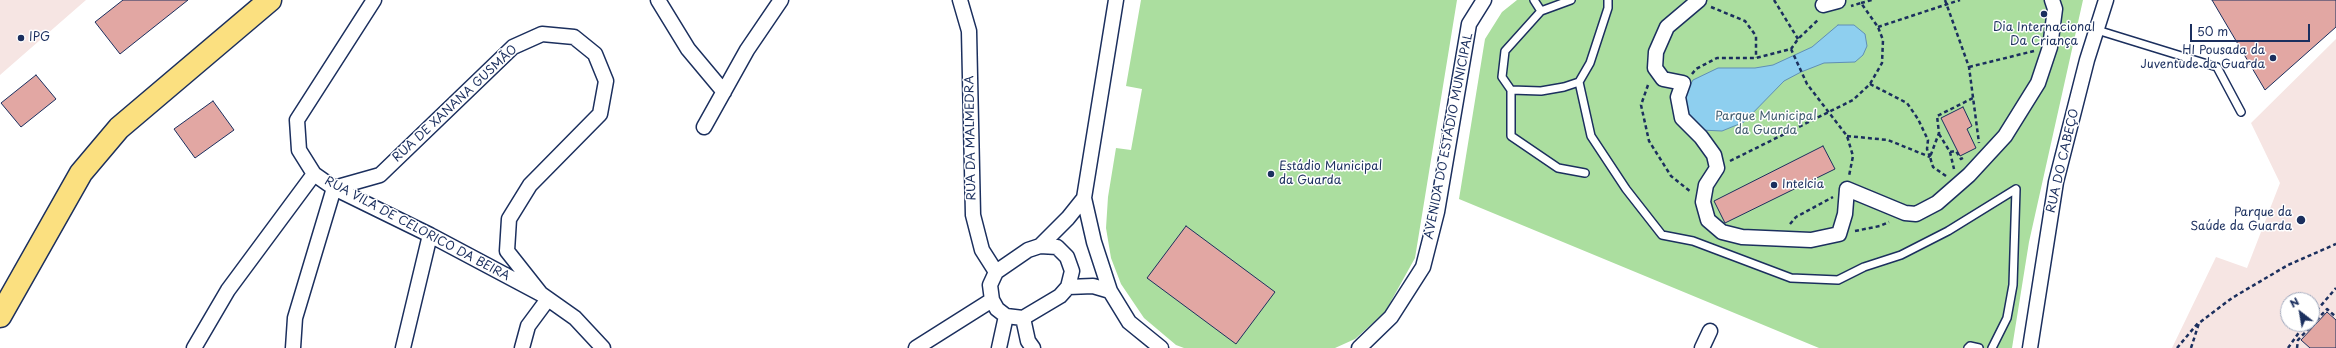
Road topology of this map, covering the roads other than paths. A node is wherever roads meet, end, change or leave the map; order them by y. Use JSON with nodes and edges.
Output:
{"nodes":[{"id":1,"x":270,"y":0,"type":"edge"},
{"id":2,"x":374,"y":0,"type":"edge"},
{"id":3,"x":658,"y":0,"type":"edge"},
{"id":4,"x":781,"y":0,"type":"edge"},
{"id":5,"x":960,"y":0,"type":"edge"},
{"id":6,"x":1116,"y":0,"type":"edge"},
{"id":7,"x":1484,"y":0,"type":"edge"},
{"id":8,"x":1534,"y":0,"type":"edge"},
{"id":9,"x":1571,"y":0,"type":"edge"},
{"id":10,"x":1608,"y":0,"type":"edge"},
{"id":11,"x":2052,"y":0,"type":"edge"},
{"id":12,"x":2106,"y":0,"type":"edge"},
{"id":13,"x":1698,"y":1,"type":"edge"},
{"id":14,"x":1842,"y":4,"type":"road end"},
{"id":15,"x":1541,"y":11,"type":"junction"},
{"id":16,"x":1821,"y":12,"type":"road end"},
{"id":17,"x":2097,"y":30,"type":"junction"},
{"id":18,"x":1579,"y":82,"type":"junction"},
{"id":19,"x":1511,"y":90,"type":"junction"},
{"id":20,"x":724,"y":92,"type":"junction"},
{"id":21,"x":2241,"y":112,"type":"dead end"},
{"id":22,"x":704,"y":127,"type":"dead end"},
{"id":23,"x":1585,"y":173,"type":"dead end"},
{"id":24,"x":314,"y":174,"type":"junction"},
{"id":25,"x":334,"y":188,"type":"junction"},
{"id":26,"x":1084,"y":198,"type":"junction"},
{"id":27,"x":430,"y":235,"type":"junction"},
{"id":28,"x":1040,"y":246,"type":"junction"},
{"id":29,"x":996,"y":272,"type":"junction"},
{"id":30,"x":1068,"y":287,"type":"junction"},
{"id":31,"x":1110,"y":291,"type":"junction"},
{"id":32,"x":544,"y":297,"type":"junction"},
{"id":33,"x":992,"y":300,"type":"junction"},
{"id":34,"x":0,"y":316,"type":"edge"},
{"id":35,"x":1006,"y":316,"type":"junction"},
{"id":36,"x":1023,"y":318,"type":"junction"},
{"id":37,"x":1710,"y":331,"type":"dead end"},
{"id":38,"x":194,"y":348,"type":"edge"},
{"id":39,"x":293,"y":348,"type":"edge"},
{"id":40,"x":403,"y":348,"type":"edge"},
{"id":41,"x":522,"y":348,"type":"edge"},
{"id":42,"x":603,"y":348,"type":"edge"},
{"id":43,"x":916,"y":348,"type":"edge"},
{"id":44,"x":999,"y":348,"type":"edge"},
{"id":45,"x":1033,"y":348,"type":"edge"},
{"id":46,"x":1161,"y":348,"type":"edge"},
{"id":47,"x":1359,"y":348,"type":"edge"},
{"id":48,"x":1702,"y":348,"type":"edge"},
{"id":49,"x":1968,"y":348,"type":"edge"},
{"id":50,"x":1979,"y":348,"type":"edge"},
{"id":51,"x":1992,"y":348,"type":"edge"},
{"id":52,"x":2030,"y":348,"type":"edge"}],
"edges":[{"from":1,"to":34,"type":"main road"},
{"from":2,"to":24,"type":"street","name":"RUA VILA DE CELORICO DA BEIRA"},
{"from":3,"to":20,"type":"street"},
{"from":4,"to":20,"type":"street"},
{"from":5,"to":29,"type":"street","name":"RUA DA MALMEDRA"},
{"from":6,"to":26,"type":"street"},
{"from":7,"to":47,"type":"street","name":"AVENIDA DO ESTÁDIO MUNICIPAL"},
{"from":8,"to":15,"type":"lane"},
{"from":9,"to":15,"type":"lane"},
{"from":10,"to":18,"type":"lane"},
{"from":11,"to":13,"type":"street"},
{"from":12,"to":17,"type":"street","name":"RUA DO CABEÇO"},
{"from":14,"to":16,"type":"street"},
{"from":15,"to":19,"type":"lane"},
{"from":17,"to":21,"type":"lane"},
{"from":17,"to":52,"type":"street","name":"RUA DO CABEÇO"},
{"from":18,"to":19,"type":"lane"},
{"from":18,"to":51,"type":"lane"},
{"from":19,"to":23,"type":"lane"},
{"from":20,"to":22,"type":"street"},
{"from":24,"to":25,"type":"street","name":"RUA VILA DE CELORICO DA BEIRA"},
{"from":24,"to":38,"type":"street"},
{"from":25,"to":27,"type":"street","name":"RUA VILA DE CELORICO DA BEIRA"},
{"from":25,"to":32,"type":"street","name":"RUA DE XANANA GUSMÃO"},
{"from":25,"to":39,"type":"street"},
{"from":26,"to":28,"type":"street"},
{"from":26,"to":31,"type":"street"},
{"from":27,"to":32,"type":"street","name":"RUA VILA DE CELORICO DA BEIRA"},
{"from":27,"to":40,"type":"street"},
{"from":28,"to":29,"type":"street"},
{"from":28,"to":30,"type":"street"},
{"from":29,"to":33,"type":"street"},
{"from":30,"to":31,"type":"street"},
{"from":30,"to":36,"type":"street"},
{"from":31,"to":46,"type":"street"},
{"from":32,"to":41,"type":"street"},
{"from":32,"to":42,"type":"street","name":"RUA VILA DE CELORICO DA BEIRA"},
{"from":33,"to":35,"type":"street"},
{"from":33,"to":43,"type":"street"},
{"from":35,"to":36,"type":"street"},
{"from":35,"to":44,"type":"street"},
{"from":36,"to":45,"type":"street"},
{"from":37,"to":48,"type":"street"},
{"from":49,"to":50,"type":"lane"}]}
